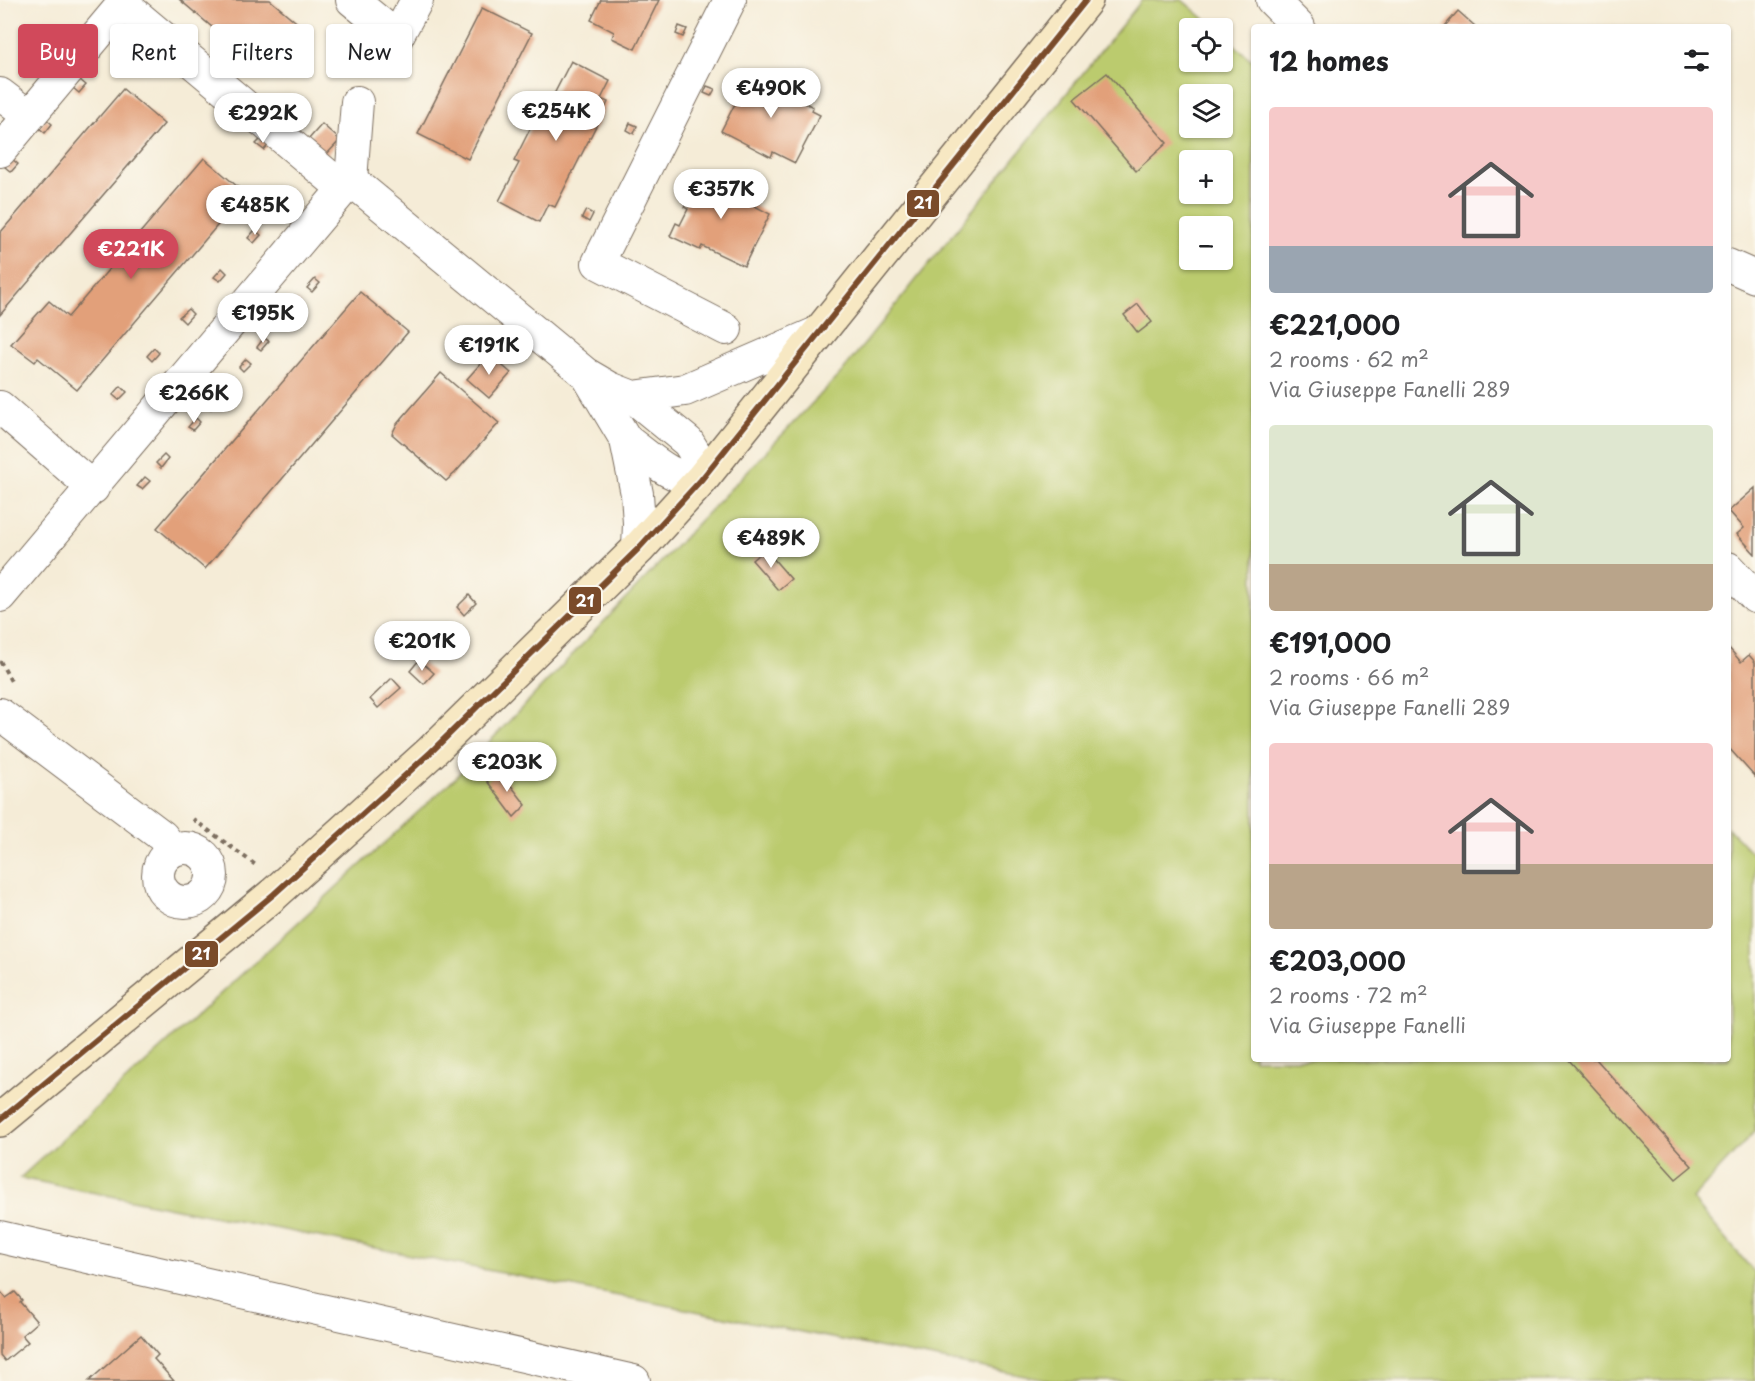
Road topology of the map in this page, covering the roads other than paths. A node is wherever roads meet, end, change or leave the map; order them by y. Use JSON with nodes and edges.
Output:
{"nodes":[{"id":1,"x":352,"y":0,"type":"edge"},
{"id":2,"x":417,"y":0,"type":"edge"},
{"id":3,"x":730,"y":0,"type":"edge"},
{"id":4,"x":1086,"y":0,"type":"edge"},
{"id":5,"x":1272,"y":0,"type":"edge"},
{"id":6,"x":1296,"y":24,"type":"edge"},
{"id":7,"x":0,"y":94,"type":"edge"},
{"id":8,"x":357,"y":102,"type":"dead end"},
{"id":9,"x":29,"y":116,"type":"junction"},
{"id":10,"x":0,"y":151,"type":"edge"},
{"id":11,"x":348,"y":184,"type":"junction"},
{"id":12,"x":1731,"y":266,"type":"edge"},
{"id":13,"x":1755,"y":277,"type":"edge"},
{"id":14,"x":726,"y":329,"type":"dead end"},
{"id":15,"x":819,"y":332,"type":"junction"},
{"id":16,"x":586,"y":374,"type":"junction"},
{"id":17,"x":633,"y":397,"type":"junction"},
{"id":18,"x":0,"y":407,"type":"edge"},
{"id":19,"x":626,"y":440,"type":"junction"},
{"id":20,"x":701,"y":480,"type":"junction"},
{"id":21,"x":93,"y":488,"type":"junction"},
{"id":22,"x":638,"y":549,"type":"junction"},
{"id":23,"x":1731,"y":571,"type":"edge"},
{"id":24,"x":0,"y":596,"type":"edge"},
{"id":25,"x":1755,"y":597,"type":"edge"},
{"id":26,"x":0,"y":714,"type":"edge"},
{"id":27,"x":173,"y":850,"type":"dead end"},
{"id":28,"x":0,"y":1120,"type":"edge"},
{"id":29,"x":0,"y":1237,"type":"edge"},
{"id":30,"x":634,"y":1381,"type":"edge"}],
"edges":[{"from":1,"to":2,"type":"street"},
{"from":3,"to":14,"type":"street"},
{"from":4,"to":15,"type":"main road"},
{"from":5,"to":6,"type":"street"},
{"from":7,"to":9,"type":"street"},
{"from":8,"to":11,"type":"street"},
{"from":9,"to":10,"type":"street"},
{"from":9,"to":11,"type":"street"},
{"from":11,"to":16,"type":"street"},
{"from":11,"to":21,"type":"street"},
{"from":12,"to":13,"type":"street"},
{"from":15,"to":17,"type":"street"},
{"from":15,"to":20,"type":"main road"},
{"from":16,"to":17,"type":"street"},
{"from":16,"to":19,"type":"street"},
{"from":17,"to":20,"type":"street"},
{"from":18,"to":21,"type":"street"},
{"from":19,"to":20,"type":"street"},
{"from":19,"to":22,"type":"street"},
{"from":20,"to":22,"type":"main road"},
{"from":21,"to":24,"type":"street"},
{"from":22,"to":28,"type":"main road"},
{"from":23,"to":25,"type":"street"},
{"from":26,"to":27,"type":"street"},
{"from":29,"to":30,"type":"street"}]}
